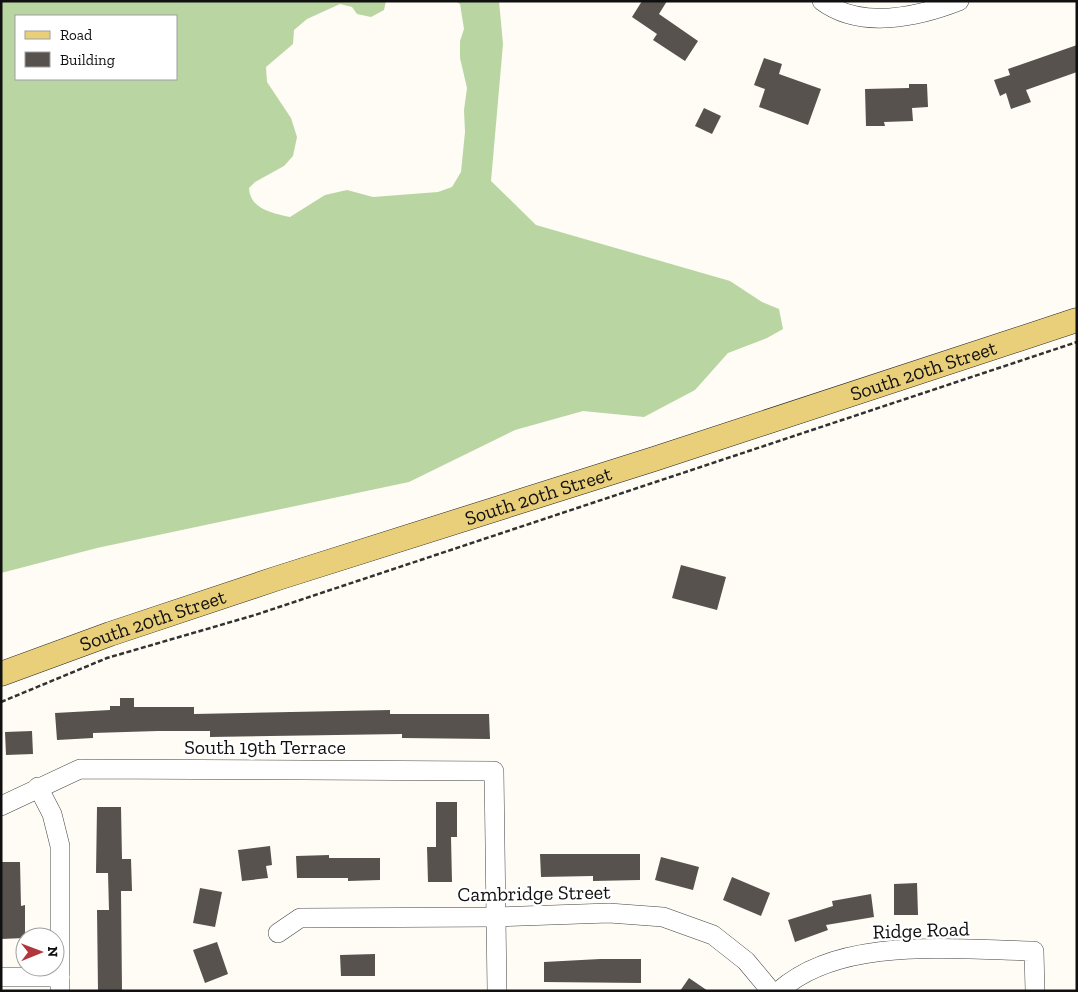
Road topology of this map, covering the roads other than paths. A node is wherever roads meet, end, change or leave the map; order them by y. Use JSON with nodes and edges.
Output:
{"nodes":[{"id":1,"x":822,"y":1,"type":"edge"},
{"id":2,"x":959,"y":1,"type":"edge"},
{"id":3,"x":1077,"y":320,"type":"edge"},
{"id":4,"x":1,"y":674,"type":"edge"},
{"id":5,"x":38,"y":787,"type":"junction"},
{"id":6,"x":1,"y":806,"type":"edge"},
{"id":7,"x":497,"y":917,"type":"junction"},
{"id":8,"x":278,"y":934,"type":"dead end"},
{"id":9,"x":1,"y":977,"type":"edge"},
{"id":10,"x":60,"y":984,"type":"edge"},
{"id":11,"x":497,"y":991,"type":"edge"},
{"id":12,"x":771,"y":991,"type":"edge"},
{"id":13,"x":779,"y":991,"type":"edge"},
{"id":14,"x":1035,"y":991,"type":"edge"}],
"edges":[{"from":1,"to":2,"type":"street"},
{"from":3,"to":4,"type":"main road","name":"South 20th Street"},
{"from":5,"to":6,"type":"street","name":"South 19th Terrace"},
{"from":5,"to":7,"type":"street","name":"South 19th Terrace"},
{"from":5,"to":10,"type":"street"},
{"from":7,"to":8,"type":"street","name":"Cambridge Street"},
{"from":7,"to":11,"type":"street"},
{"from":7,"to":12,"type":"street","name":"Cambridge Street"},
{"from":9,"to":10,"type":"street"},
{"from":13,"to":14,"type":"street","name":"Ridge Road"}]}
